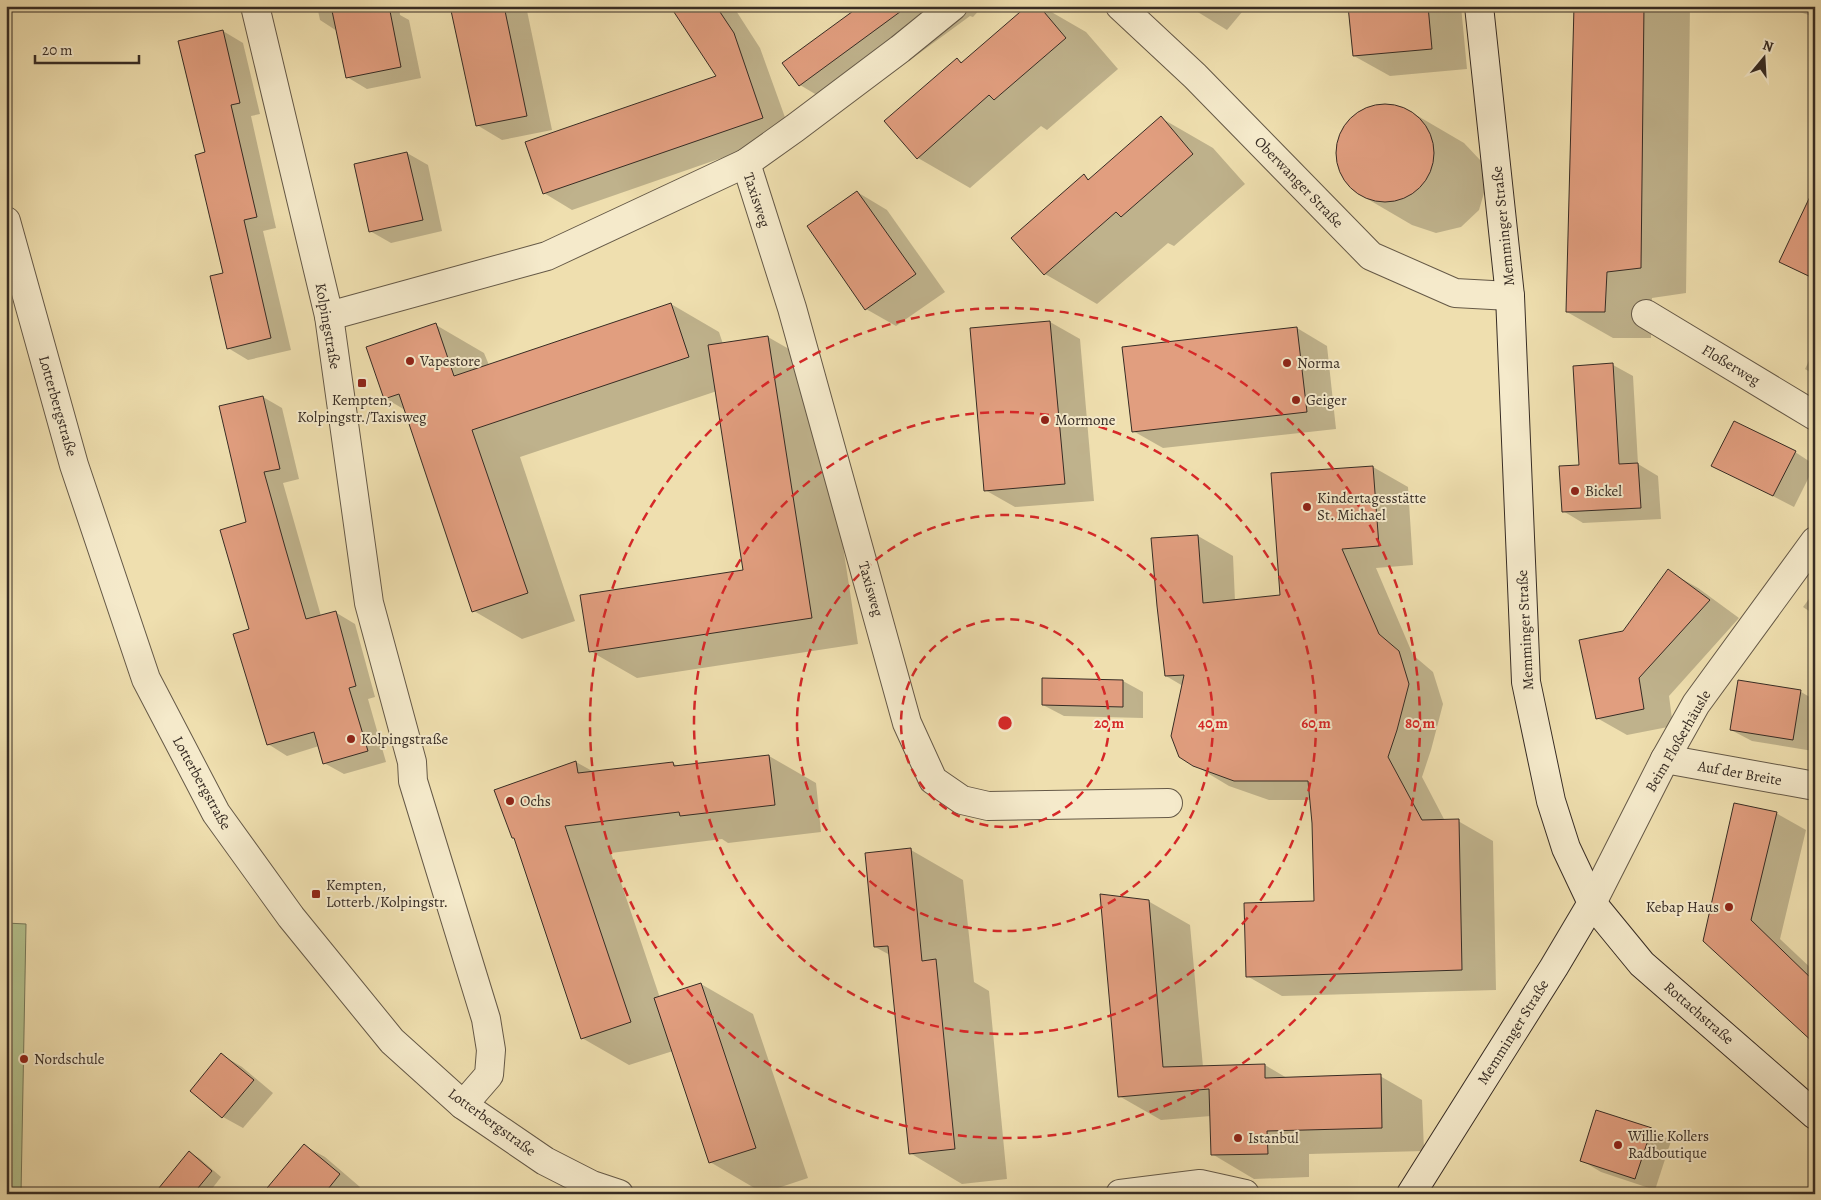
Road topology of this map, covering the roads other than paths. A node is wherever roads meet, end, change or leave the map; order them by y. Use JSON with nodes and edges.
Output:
{"nodes":[{"id":1,"x":255,"y":6,"type":"edge"},
{"id":2,"x":954,"y":6,"type":"edge"},
{"id":3,"x":1120,"y":6,"type":"edge"},
{"id":4,"x":1479,"y":6,"type":"edge"},
{"id":5,"x":746,"y":163,"type":"junction"},
{"id":6,"x":6,"y":221,"type":"edge"},
{"id":7,"x":1510,"y":296,"type":"junction"},
{"id":8,"x":1646,"y":314,"type":"dead end"},
{"id":9,"x":329,"y":316,"type":"junction"},
{"id":10,"x":1815,"y":416,"type":"edge"},
{"id":11,"x":1815,"y":540,"type":"edge"},
{"id":12,"x":1665,"y":759,"type":"junction"},
{"id":13,"x":1815,"y":786,"type":"edge"},
{"id":14,"x":1168,"y":803,"type":"dead end"},
{"id":15,"x":1592,"y":903,"type":"junction"},
{"id":16,"x":463,"y":1105,"type":"junction"},
{"id":17,"x":1815,"y":1115,"type":"edge"},
{"id":18,"x":592,"y":1189,"type":"edge"},
{"id":19,"x":619,"y":1194,"type":"edge"},
{"id":20,"x":1120,"y":1194,"type":"edge"},
{"id":21,"x":1246,"y":1194,"type":"edge"},
{"id":22,"x":1411,"y":1194,"type":"edge"}],
"edges":[{"from":1,"to":9,"type":"street","name":"Kolpingstraße"},
{"from":2,"to":5,"type":"street","name":"Taxisweg"},
{"from":3,"to":7,"type":"street","name":"Oberwanger Straße"},
{"from":4,"to":7,"type":"street","name":"Memminger Straße"},
{"from":5,"to":9,"type":"street","name":"Taxisweg"},
{"from":5,"to":14,"type":"street","name":"Taxisweg"},
{"from":6,"to":16,"type":"street","name":"Lotterbergstraße"},
{"from":7,"to":15,"type":"street","name":"Memminger Straße"},
{"from":8,"to":10,"type":"street","name":"Floßerweg"},
{"from":9,"to":16,"type":"street","name":"Kolpingstraße"},
{"from":11,"to":12,"type":"street","name":"Beim Floßerhäusle"},
{"from":12,"to":13,"type":"street","name":"Auf der Breite"},
{"from":12,"to":15,"type":"street","name":"Beim Floßerhäusle"},
{"from":15,"to":17,"type":"street","name":"Rottachstraße"},
{"from":15,"to":22,"type":"street","name":"Memminger Straße"},
{"from":16,"to":18,"type":"street","name":"Lotterbergstraße"},
{"from":18,"to":19,"type":"street","name":"Lotterbergstraße"},
{"from":20,"to":21,"type":"street"}]}
